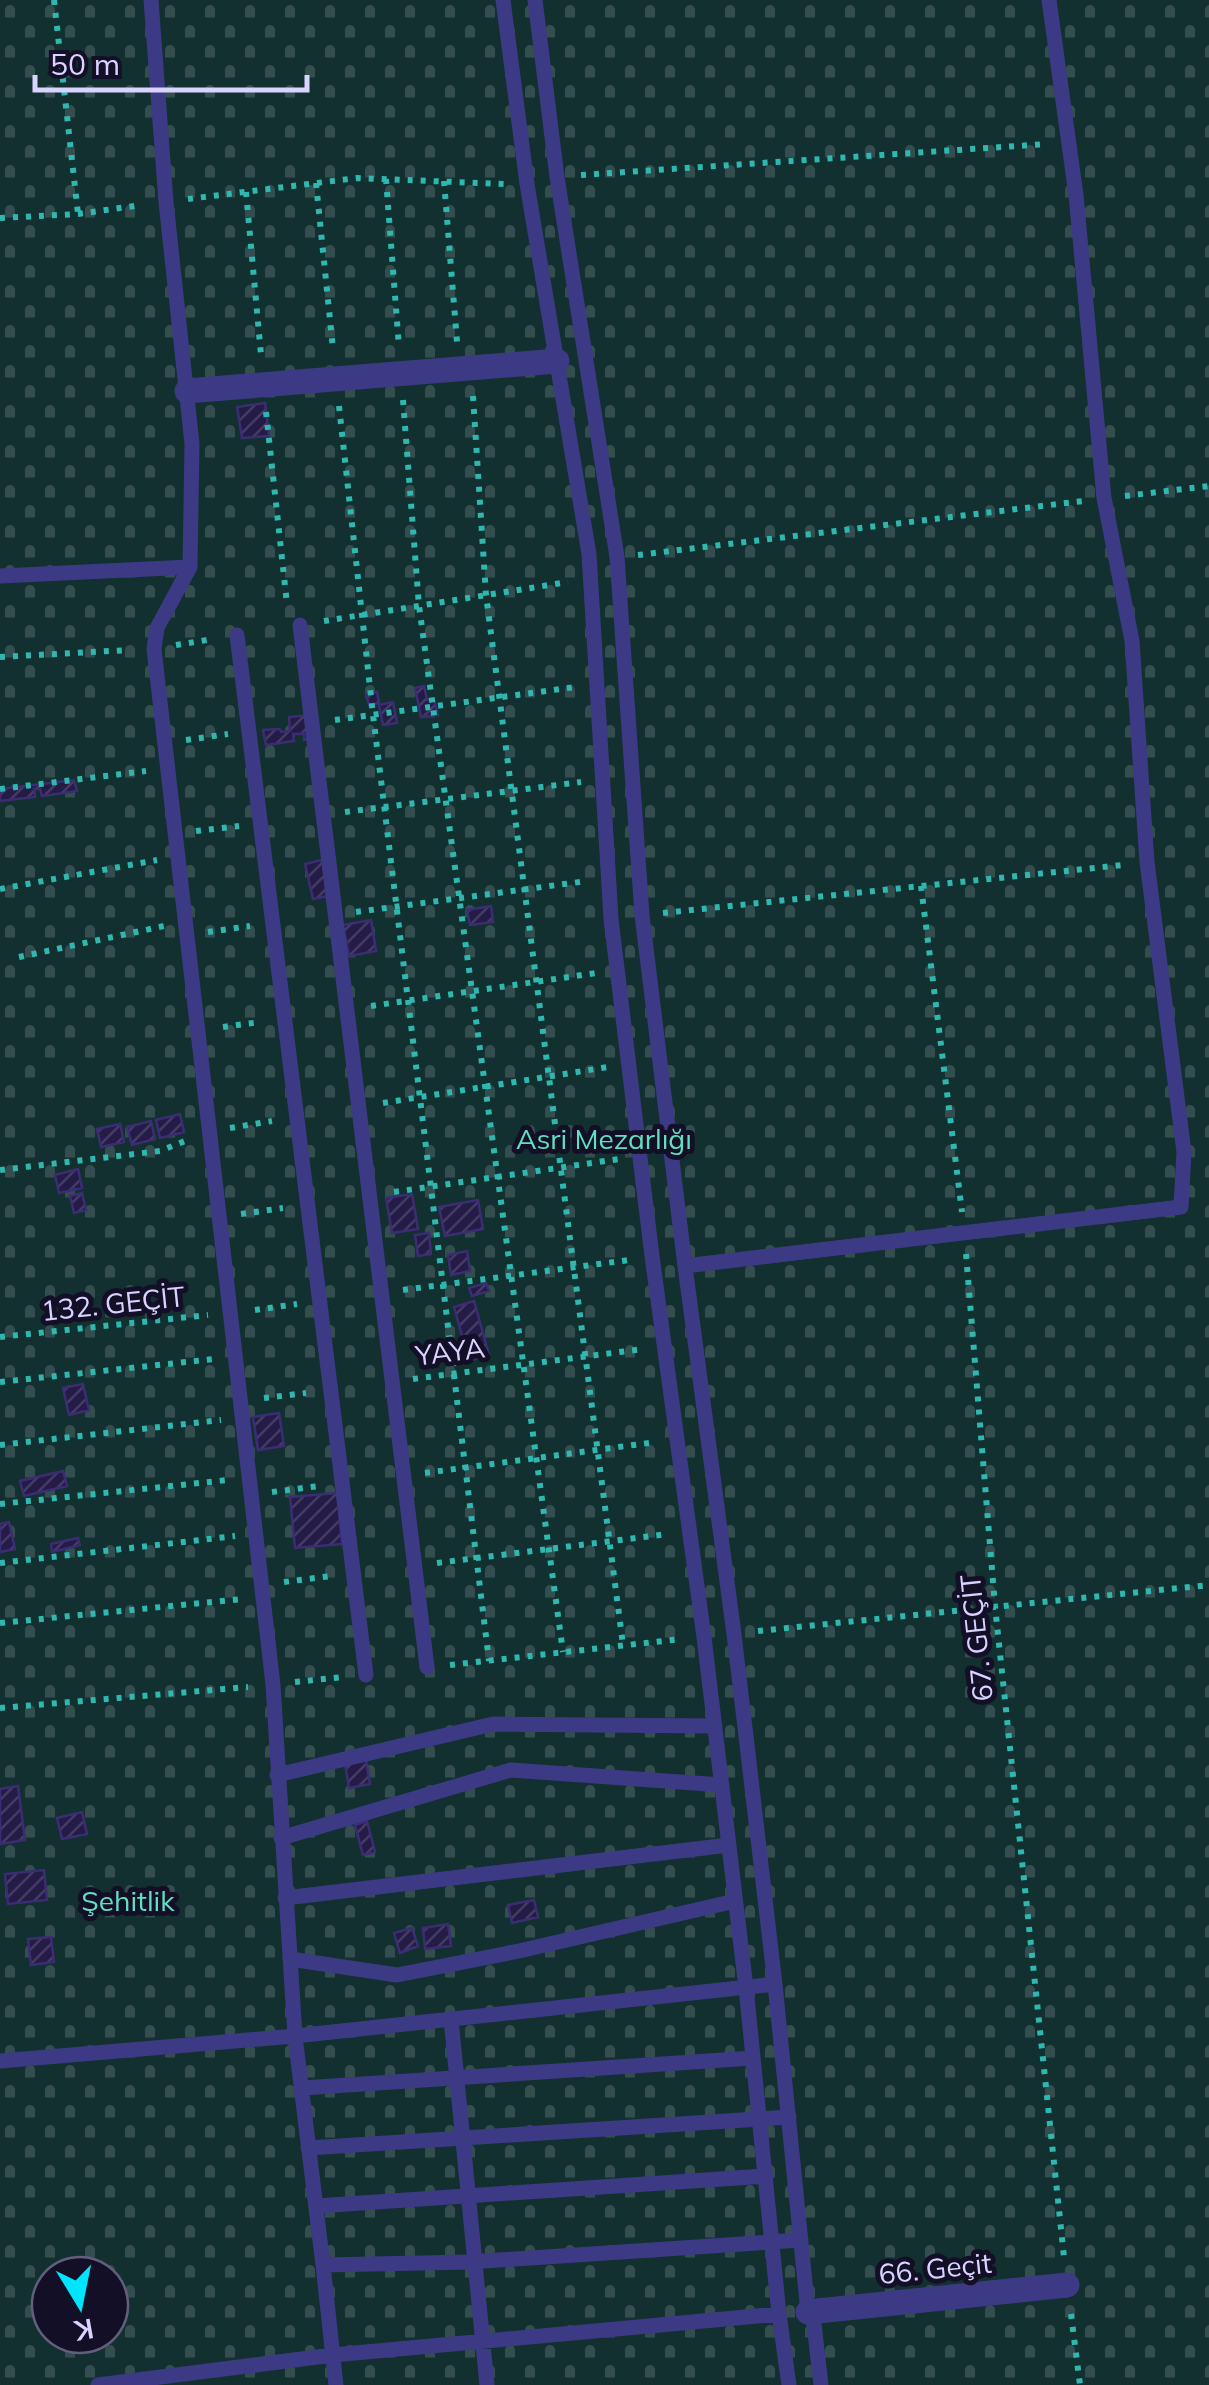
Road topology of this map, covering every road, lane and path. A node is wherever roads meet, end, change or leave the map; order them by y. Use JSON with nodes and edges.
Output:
{"nodes":[{"id":1,"x":54,"y":0,"type":"edge"},
{"id":2,"x":151,"y":0,"type":"edge"},
{"id":3,"x":503,"y":0,"type":"edge"},
{"id":4,"x":535,"y":0,"type":"edge"},
{"id":5,"x":1048,"y":0,"type":"edge"},
{"id":6,"x":386,"y":179,"type":"dead end"},
{"id":7,"x":444,"y":181,"type":"dead end"},
{"id":8,"x":316,"y":183,"type":"dead end"},
{"id":9,"x":78,"y":214,"type":"dead end"},
{"id":10,"x":557,"y":361,"type":"junction"},
{"id":11,"x":465,"y":368,"type":"junction"},
{"id":12,"x":401,"y":373,"type":"junction"},
{"id":13,"x":336,"y":379,"type":"junction"},
{"id":14,"x":186,"y":391,"type":"junction"},
{"id":15,"x":1209,"y":486,"type":"edge"},
{"id":16,"x":1104,"y":498,"type":"junction"},
{"id":17,"x":618,"y":557,"type":"junction"},
{"id":18,"x":190,"y":566,"type":"junction"},
{"id":19,"x":0,"y":576,"type":"edge"},
{"id":20,"x":589,"y":578,"type":"junction"},
{"id":21,"x":486,"y":595,"type":"junction"},
{"id":22,"x":420,"y":606,"type":"junction"},
{"id":23,"x":361,"y":615,"type":"junction"},
{"id":24,"x":300,"y":625,"type":"joint"},
{"id":25,"x":236,"y":635,"type":"joint"},
{"id":26,"x":154,"y":649,"type":"junction"},
{"id":27,"x":0,"y":657,"type":"edge"},
{"id":28,"x":596,"y":684,"type":"junction"},
{"id":29,"x":499,"y":697,"type":"junction"},
{"id":30,"x":433,"y":706,"type":"junction"},
{"id":31,"x":373,"y":715,"type":"junction"},
{"id":32,"x":312,"y":723,"type":"junction"},
{"id":33,"x":249,"y":732,"type":"junction"},
{"id":34,"x":164,"y":743,"type":"junction"},
{"id":35,"x":167,"y":768,"type":"junction"},
{"id":36,"x":602,"y":780,"type":"junction"},
{"id":37,"x":0,"y":789,"type":"edge"},
{"id":38,"x":511,"y":791,"type":"junction"},
{"id":39,"x":446,"y":800,"type":"junction"},
{"id":40,"x":384,"y":807,"type":"junction"},
{"id":41,"x":324,"y":815,"type":"junction"},
{"id":42,"x":260,"y":823,"type":"junction"},
{"id":43,"x":175,"y":833,"type":"junction"},
{"id":44,"x":178,"y":857,"type":"junction"},
{"id":45,"x":1147,"y":862,"type":"junction"},
{"id":46,"x":608,"y":878,"type":"junction"},
{"id":47,"x":921,"y":886,"type":"junction"},
{"id":48,"x":0,"y":888,"type":"edge"},
{"id":49,"x":524,"y":890,"type":"junction"},
{"id":50,"x":460,"y":898,"type":"junction"},
{"id":51,"x":397,"y":906,"type":"junction"},
{"id":52,"x":335,"y":914,"type":"junction"},
{"id":53,"x":642,"y":915,"type":"junction"},
{"id":54,"x":273,"y":923,"type":"junction"},
{"id":55,"x":186,"y":928,"type":"junction"},
{"id":56,"x":19,"y":956,"type":"dead end"},
{"id":57,"x":617,"y":970,"type":"junction"},
{"id":58,"x":537,"y":982,"type":"junction"},
{"id":59,"x":472,"y":991,"type":"junction"},
{"id":60,"x":407,"y":1001,"type":"junction"},
{"id":61,"x":347,"y":1010,"type":"junction"},
{"id":62,"x":285,"y":1018,"type":"junction"},
{"id":63,"x":198,"y":1031,"type":"junction"},
{"id":64,"x":640,"y":1156,"type":"junction"},
{"id":65,"x":14,"y":1168,"type":"dead end"},
{"id":66,"x":560,"y":1168,"type":"junction"},
{"id":67,"x":0,"y":1170,"type":"edge"},
{"id":68,"x":498,"y":1176,"type":"junction"},
{"id":69,"x":431,"y":1186,"type":"junction"},
{"id":70,"x":370,"y":1196,"type":"junction"},
{"id":71,"x":307,"y":1204,"type":"junction"},
{"id":72,"x":219,"y":1217,"type":"junction"},
{"id":73,"x":965,"y":1233,"type":"junction"},
{"id":74,"x":652,"y":1256,"type":"junction"},
{"id":75,"x":685,"y":1266,"type":"junction"},
{"id":76,"x":574,"y":1267,"type":"junction"},
{"id":77,"x":512,"y":1275,"type":"junction"},
{"id":78,"x":443,"y":1284,"type":"junction"},
{"id":79,"x":382,"y":1292,"type":"junction"},
{"id":80,"x":318,"y":1301,"type":"junction"},
{"id":81,"x":230,"y":1313,"type":"junction"},
{"id":82,"x":0,"y":1338,"type":"edge"},
{"id":83,"x":664,"y":1346,"type":"junction"},
{"id":84,"x":235,"y":1357,"type":"junction"},
{"id":85,"x":586,"y":1357,"type":"junction"},
{"id":86,"x":524,"y":1364,"type":"junction"},
{"id":87,"x":453,"y":1374,"type":"junction"},
{"id":88,"x":0,"y":1382,"type":"edge"},
{"id":89,"x":393,"y":1382,"type":"junction"},
{"id":90,"x":331,"y":1390,"type":"junction"},
{"id":91,"x":241,"y":1409,"type":"junction"},
{"id":92,"x":677,"y":1440,"type":"junction"},
{"id":93,"x":0,"y":1444,"type":"edge"},
{"id":94,"x":598,"y":1450,"type":"junction"},
{"id":95,"x":537,"y":1458,"type":"junction"},
{"id":96,"x":465,"y":1468,"type":"junction"},
{"id":97,"x":404,"y":1476,"type":"junction"},
{"id":98,"x":249,"y":1478,"type":"junction"},
{"id":99,"x":342,"y":1483,"type":"junction"},
{"id":100,"x":251,"y":1495,"type":"junction"},
{"id":101,"x":0,"y":1504,"type":"edge"},
{"id":102,"x":689,"y":1531,"type":"junction"},
{"id":103,"x":256,"y":1534,"type":"junction"},
{"id":104,"x":610,"y":1541,"type":"junction"},
{"id":105,"x":549,"y":1548,"type":"junction"},
{"id":106,"x":476,"y":1558,"type":"junction"},
{"id":107,"x":0,"y":1564,"type":"edge"},
{"id":108,"x":415,"y":1566,"type":"junction"},
{"id":109,"x":353,"y":1574,"type":"junction"},
{"id":110,"x":1209,"y":1584,"type":"edge"},
{"id":111,"x":262,"y":1591,"type":"junction"},
{"id":112,"x":995,"y":1606,"type":"junction"},
{"id":113,"x":0,"y":1623,"type":"edge"},
{"id":114,"x":734,"y":1634,"type":"junction"},
{"id":115,"x":704,"y":1636,"type":"junction"},
{"id":116,"x":624,"y":1645,"type":"junction"},
{"id":117,"x":563,"y":1652,"type":"junction"},
{"id":118,"x":489,"y":1661,"type":"junction"},
{"id":119,"x":427,"y":1668,"type":"joint"},
{"id":120,"x":366,"y":1674,"type":"joint"},
{"id":121,"x":273,"y":1685,"type":"junction"},
{"id":122,"x":0,"y":1708,"type":"edge"},
{"id":123,"x":714,"y":1726,"type":"junction"},
{"id":124,"x":277,"y":1775,"type":"junction"},
{"id":125,"x":722,"y":1785,"type":"junction"},
{"id":126,"x":281,"y":1838,"type":"junction"},
{"id":127,"x":729,"y":1846,"type":"junction"},
{"id":128,"x":285,"y":1898,"type":"junction"},
{"id":129,"x":735,"y":1901,"type":"junction"},
{"id":130,"x":290,"y":1958,"type":"junction"},
{"id":131,"x":775,"y":1984,"type":"junction"},
{"id":132,"x":746,"y":1988,"type":"junction"},
{"id":133,"x":451,"y":2018,"type":"junction"},
{"id":134,"x":295,"y":2036,"type":"junction"},
{"id":135,"x":753,"y":2058,"type":"junction"},
{"id":136,"x":0,"y":2061,"type":"edge"},
{"id":137,"x":456,"y":2078,"type":"junction"},
{"id":138,"x":302,"y":2088,"type":"junction"},
{"id":139,"x":789,"y":2117,"type":"junction"},
{"id":140,"x":760,"y":2119,"type":"junction"},
{"id":141,"x":462,"y":2138,"type":"junction"},
{"id":142,"x":308,"y":2148,"type":"junction"},
{"id":143,"x":766,"y":2176,"type":"junction"},
{"id":144,"x":467,"y":2195,"type":"junction"},
{"id":145,"x":316,"y":2206,"type":"junction"},
{"id":146,"x":802,"y":2240,"type":"junction"},
{"id":147,"x":773,"y":2243,"type":"junction"},
{"id":148,"x":474,"y":2261,"type":"junction"},
{"id":149,"x":323,"y":2265,"type":"junction"},
{"id":150,"x":1067,"y":2284,"type":"junction"},
{"id":151,"x":808,"y":2312,"type":"junction"},
{"id":152,"x":779,"y":2314,"type":"junction"},
{"id":153,"x":483,"y":2341,"type":"junction"},
{"id":154,"x":333,"y":2355,"type":"junction"},
{"id":155,"x":129,"y":2383,"type":"edge"},
{"id":156,"x":98,"y":2385,"type":"edge"},
{"id":157,"x":336,"y":2385,"type":"edge"},
{"id":158,"x":487,"y":2385,"type":"edge"},
{"id":159,"x":789,"y":2385,"type":"edge"},
{"id":160,"x":821,"y":2385,"type":"edge"},
{"id":161,"x":1080,"y":2385,"type":"edge"}],
"edges":[{"from":1,"to":9,"type":"path"},
{"from":2,"to":14,"type":"lane"},
{"from":3,"to":10,"type":"lane"},
{"from":4,"to":17,"type":"lane"},
{"from":5,"to":16,"type":"lane"},
{"from":6,"to":12,"type":"path"},
{"from":7,"to":11,"type":"path"},
{"from":8,"to":13,"type":"path"},
{"from":10,"to":11,"type":"street"},
{"from":10,"to":20,"type":"lane"},
{"from":11,"to":12,"type":"street"},
{"from":11,"to":21,"type":"path"},
{"from":12,"to":13,"type":"street"},
{"from":12,"to":22,"type":"path"},
{"from":13,"to":14,"type":"street"},
{"from":13,"to":23,"type":"path"},
{"from":14,"to":18,"type":"lane"},
{"from":15,"to":16,"type":"path"},
{"from":16,"to":17,"type":"path"},
{"from":16,"to":45,"type":"lane"},
{"from":17,"to":53,"type":"lane"},
{"from":18,"to":19,"type":"lane"},
{"from":18,"to":26,"type":"lane"},
{"from":20,"to":21,"type":"path"},
{"from":20,"to":28,"type":"lane"},
{"from":21,"to":22,"type":"path"},
{"from":21,"to":29,"type":"path"},
{"from":22,"to":23,"type":"path"},
{"from":22,"to":30,"type":"path"},
{"from":23,"to":24,"type":"path"},
{"from":23,"to":31,"type":"path"},
{"from":24,"to":32,"type":"lane"},
{"from":25,"to":26,"type":"path"},
{"from":25,"to":33,"type":"lane"},
{"from":26,"to":27,"type":"path"},
{"from":26,"to":34,"type":"lane"},
{"from":28,"to":29,"type":"path"},
{"from":28,"to":36,"type":"lane"},
{"from":29,"to":30,"type":"path"},
{"from":29,"to":38,"type":"path"},
{"from":30,"to":31,"type":"path"},
{"from":30,"to":39,"type":"path"},
{"from":31,"to":32,"type":"path"},
{"from":31,"to":40,"type":"path"},
{"from":32,"to":41,"type":"lane"},
{"from":33,"to":34,"type":"path"},
{"from":33,"to":42,"type":"lane"},
{"from":34,"to":35,"type":"lane"},
{"from":35,"to":37,"type":"path"},
{"from":35,"to":43,"type":"lane"},
{"from":36,"to":38,"type":"path"},
{"from":36,"to":46,"type":"lane"},
{"from":38,"to":39,"type":"path"},
{"from":38,"to":49,"type":"path"},
{"from":39,"to":40,"type":"path"},
{"from":39,"to":50,"type":"path"},
{"from":40,"to":41,"type":"path"},
{"from":40,"to":51,"type":"path"},
{"from":41,"to":52,"type":"lane"},
{"from":42,"to":43,"type":"path"},
{"from":42,"to":54,"type":"lane"},
{"from":43,"to":44,"type":"lane"},
{"from":44,"to":48,"type":"path"},
{"from":44,"to":55,"type":"lane"},
{"from":45,"to":47,"type":"path"},
{"from":45,"to":73,"type":"lane"},
{"from":46,"to":49,"type":"path"},
{"from":46,"to":57,"type":"lane"},
{"from":47,"to":53,"type":"path"},
{"from":47,"to":73,"type":"path","name":"67. GEÇİT"},
{"from":49,"to":50,"type":"path"},
{"from":49,"to":58,"type":"path"},
{"from":50,"to":51,"type":"path"},
{"from":50,"to":59,"type":"path"},
{"from":51,"to":52,"type":"path"},
{"from":51,"to":60,"type":"path"},
{"from":52,"to":61,"type":"lane"},
{"from":53,"to":75,"type":"lane"},
{"from":54,"to":55,"type":"path"},
{"from":54,"to":62,"type":"lane"},
{"from":55,"to":56,"type":"path"},
{"from":55,"to":63,"type":"lane"},
{"from":57,"to":58,"type":"path"},
{"from":57,"to":64,"type":"lane"},
{"from":58,"to":59,"type":"path"},
{"from":58,"to":66,"type":"path"},
{"from":59,"to":60,"type":"path"},
{"from":59,"to":68,"type":"path"},
{"from":60,"to":61,"type":"path"},
{"from":60,"to":69,"type":"path"},
{"from":61,"to":70,"type":"lane"},
{"from":62,"to":63,"type":"path"},
{"from":62,"to":71,"type":"lane"},
{"from":63,"to":72,"type":"lane"},
{"from":64,"to":66,"type":"path"},
{"from":64,"to":74,"type":"lane"},
{"from":65,"to":67,"type":"path"},
{"from":66,"to":68,"type":"path"},
{"from":66,"to":76,"type":"path"},
{"from":68,"to":69,"type":"path"},
{"from":68,"to":77,"type":"path"},
{"from":69,"to":70,"type":"path"},
{"from":69,"to":78,"type":"path"},
{"from":70,"to":79,"type":"lane"},
{"from":71,"to":72,"type":"path"},
{"from":71,"to":80,"type":"lane"},
{"from":72,"to":81,"type":"lane"},
{"from":73,"to":75,"type":"lane"},
{"from":73,"to":112,"type":"path","name":"67. GEÇİT"},
{"from":74,"to":76,"type":"path"},
{"from":74,"to":83,"type":"lane"},
{"from":75,"to":114,"type":"lane"},
{"from":76,"to":77,"type":"path"},
{"from":76,"to":85,"type":"path"},
{"from":77,"to":78,"type":"path"},
{"from":77,"to":86,"type":"path"},
{"from":78,"to":79,"type":"path"},
{"from":78,"to":87,"type":"path"},
{"from":79,"to":89,"type":"lane"},
{"from":80,"to":81,"type":"path"},
{"from":80,"to":90,"type":"lane"},
{"from":81,"to":82,"type":"path","name":"132. GEÇİT"},
{"from":81,"to":84,"type":"lane"},
{"from":83,"to":85,"type":"path","name":"YAYA"},
{"from":83,"to":92,"type":"lane"},
{"from":84,"to":88,"type":"path"},
{"from":84,"to":91,"type":"lane"},
{"from":85,"to":86,"type":"path","name":"YAYA"},
{"from":85,"to":94,"type":"path"},
{"from":86,"to":87,"type":"path","name":"YAYA"},
{"from":86,"to":95,"type":"path"},
{"from":87,"to":89,"type":"path","name":"YAYA"},
{"from":87,"to":96,"type":"path"},
{"from":89,"to":97,"type":"lane"},
{"from":90,"to":91,"type":"path"},
{"from":90,"to":99,"type":"lane"},
{"from":91,"to":93,"type":"path"},
{"from":91,"to":98,"type":"lane"},
{"from":92,"to":94,"type":"path"},
{"from":92,"to":102,"type":"lane"},
{"from":94,"to":95,"type":"path"},
{"from":94,"to":104,"type":"path"},
{"from":95,"to":96,"type":"path"},
{"from":95,"to":105,"type":"path"},
{"from":96,"to":97,"type":"path"},
{"from":96,"to":106,"type":"path"},
{"from":97,"to":108,"type":"lane"},
{"from":98,"to":100,"type":"lane"},
{"from":98,"to":101,"type":"path"},
{"from":99,"to":100,"type":"path"},
{"from":99,"to":109,"type":"lane"},
{"from":100,"to":103,"type":"lane"},
{"from":102,"to":104,"type":"path"},
{"from":102,"to":115,"type":"lane"},
{"from":103,"to":107,"type":"path"},
{"from":103,"to":111,"type":"lane"},
{"from":104,"to":105,"type":"path"},
{"from":104,"to":116,"type":"path"},
{"from":105,"to":106,"type":"path"},
{"from":105,"to":117,"type":"path"},
{"from":106,"to":108,"type":"path"},
{"from":106,"to":118,"type":"path"},
{"from":108,"to":119,"type":"lane"},
{"from":109,"to":111,"type":"path"},
{"from":109,"to":120,"type":"lane"},
{"from":110,"to":112,"type":"path"},
{"from":111,"to":113,"type":"path"},
{"from":111,"to":121,"type":"lane"},
{"from":112,"to":114,"type":"path"},
{"from":112,"to":150,"type":"path","name":"67. GEÇİT"},
{"from":114,"to":131,"type":"lane"},
{"from":115,"to":116,"type":"path"},
{"from":115,"to":123,"type":"lane"},
{"from":116,"to":117,"type":"path"},
{"from":117,"to":118,"type":"path"},
{"from":118,"to":119,"type":"path"},
{"from":120,"to":121,"type":"path"},
{"from":121,"to":122,"type":"path"},
{"from":121,"to":124,"type":"lane"},
{"from":123,"to":124,"type":"lane"},
{"from":123,"to":125,"type":"lane"},
{"from":124,"to":126,"type":"lane"},
{"from":125,"to":126,"type":"lane"},
{"from":125,"to":127,"type":"lane"},
{"from":126,"to":128,"type":"lane"},
{"from":127,"to":128,"type":"lane"},
{"from":127,"to":129,"type":"lane"},
{"from":128,"to":130,"type":"lane"},
{"from":129,"to":130,"type":"lane"},
{"from":129,"to":132,"type":"lane"},
{"from":130,"to":134,"type":"lane"},
{"from":131,"to":132,"type":"lane"},
{"from":131,"to":139,"type":"lane"},
{"from":132,"to":133,"type":"lane"},
{"from":132,"to":135,"type":"lane"},
{"from":133,"to":134,"type":"lane"},
{"from":133,"to":137,"type":"lane"},
{"from":134,"to":136,"type":"lane"},
{"from":134,"to":138,"type":"lane"},
{"from":135,"to":137,"type":"lane"},
{"from":135,"to":140,"type":"lane"},
{"from":137,"to":138,"type":"lane"},
{"from":137,"to":141,"type":"lane"},
{"from":138,"to":142,"type":"lane"},
{"from":139,"to":140,"type":"lane"},
{"from":139,"to":146,"type":"lane"},
{"from":140,"to":141,"type":"lane"},
{"from":140,"to":143,"type":"lane"},
{"from":141,"to":142,"type":"lane"},
{"from":141,"to":144,"type":"lane"},
{"from":142,"to":145,"type":"lane"},
{"from":143,"to":144,"type":"lane"},
{"from":143,"to":147,"type":"lane"},
{"from":144,"to":145,"type":"lane"},
{"from":144,"to":148,"type":"lane"},
{"from":145,"to":149,"type":"lane"},
{"from":146,"to":147,"type":"lane"},
{"from":146,"to":151,"type":"lane"},
{"from":147,"to":148,"type":"lane"},
{"from":147,"to":152,"type":"lane"},
{"from":148,"to":149,"type":"lane"},
{"from":148,"to":153,"type":"lane"},
{"from":149,"to":154,"type":"lane"},
{"from":150,"to":151,"type":"street","name":"66. Geçit"},
{"from":150,"to":161,"type":"path","name":"67. GEÇİT"},
{"from":151,"to":160,"type":"lane"},
{"from":152,"to":153,"type":"lane"},
{"from":152,"to":159,"type":"lane"},
{"from":153,"to":154,"type":"lane"},
{"from":153,"to":158,"type":"lane"},
{"from":154,"to":155,"type":"lane"},
{"from":154,"to":157,"type":"lane"},
{"from":155,"to":156,"type":"lane"}]}
